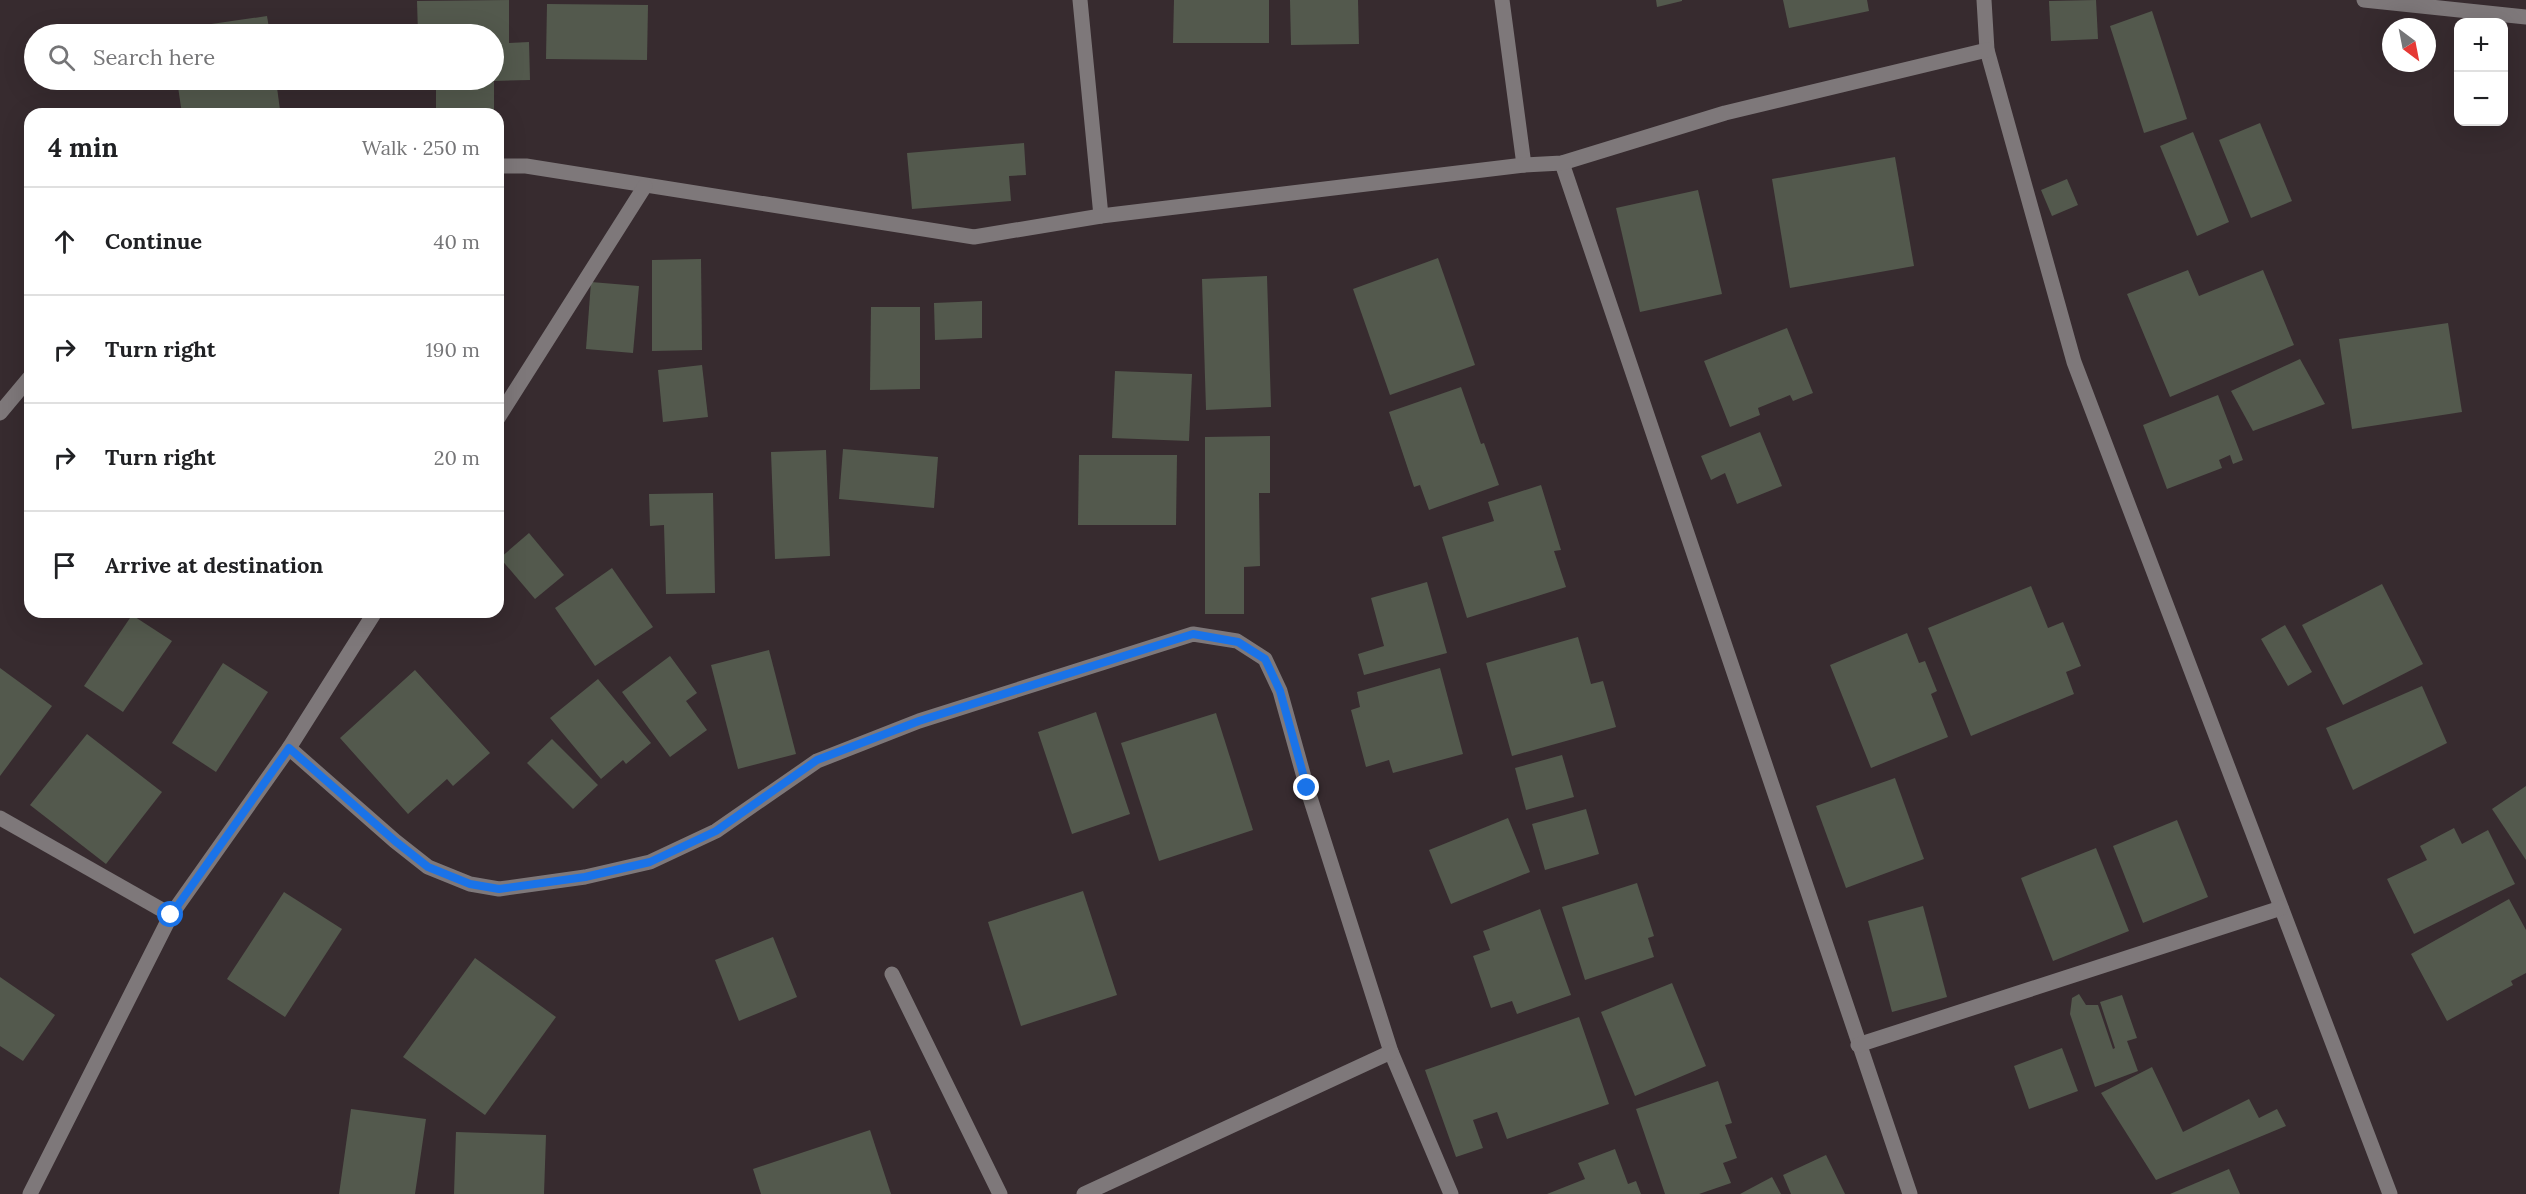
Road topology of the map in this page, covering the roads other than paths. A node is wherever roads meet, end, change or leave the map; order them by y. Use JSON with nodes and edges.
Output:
{"nodes":[{"id":1,"x":1080,"y":0,"type":"edge"},
{"id":2,"x":1502,"y":0,"type":"edge"},
{"id":3,"x":1984,"y":0,"type":"edge"},
{"id":4,"x":2364,"y":0,"type":"edge"},
{"id":5,"x":2526,"y":17,"type":"edge"},
{"id":6,"x":1987,"y":50,"type":"junction"},
{"id":7,"x":1562,"y":163,"type":"junction"},
{"id":8,"x":1524,"y":165,"type":"junction"},
{"id":9,"x":504,"y":166,"type":"edge"},
{"id":10,"x":645,"y":186,"type":"junction"},
{"id":11,"x":1101,"y":216,"type":"junction"},
{"id":12,"x":24,"y":384,"type":"edge"},
{"id":13,"x":504,"y":409,"type":"edge"},
{"id":14,"x":0,"y":413,"type":"edge"},
{"id":15,"x":371,"y":618,"type":"edge"},
{"id":16,"x":289,"y":748,"type":"junction"},
{"id":17,"x":0,"y":818,"type":"edge"},
{"id":18,"x":2281,"y":908,"type":"junction"},
{"id":19,"x":171,"y":915,"type":"junction"},
{"id":20,"x":892,"y":974,"type":"dead end"},
{"id":21,"x":1858,"y":1045,"type":"junction"},
{"id":22,"x":1391,"y":1052,"type":"junction"},
{"id":23,"x":30,"y":1194,"type":"edge"},
{"id":24,"x":1000,"y":1194,"type":"edge"},
{"id":25,"x":1084,"y":1194,"type":"edge"},
{"id":26,"x":1451,"y":1194,"type":"edge"},
{"id":27,"x":1910,"y":1194,"type":"edge"},
{"id":28,"x":2390,"y":1194,"type":"edge"}],
"edges":[{"from":1,"to":11,"type":"street"},
{"from":2,"to":8,"type":"street"},
{"from":3,"to":6,"type":"street"},
{"from":4,"to":5,"type":"street"},
{"from":6,"to":7,"type":"street"},
{"from":6,"to":18,"type":"street"},
{"from":7,"to":8,"type":"street"},
{"from":7,"to":21,"type":"street"},
{"from":8,"to":11,"type":"street"},
{"from":9,"to":10,"type":"street"},
{"from":10,"to":11,"type":"street"},
{"from":10,"to":13,"type":"street"},
{"from":12,"to":14,"type":"street"},
{"from":15,"to":16,"type":"street"},
{"from":16,"to":19,"type":"street"},
{"from":16,"to":22,"type":"street"},
{"from":17,"to":19,"type":"street"},
{"from":18,"to":21,"type":"street"},
{"from":18,"to":28,"type":"street"},
{"from":19,"to":23,"type":"street"},
{"from":20,"to":24,"type":"street"},
{"from":21,"to":27,"type":"street"},
{"from":22,"to":25,"type":"street"},
{"from":22,"to":26,"type":"street"}]}
